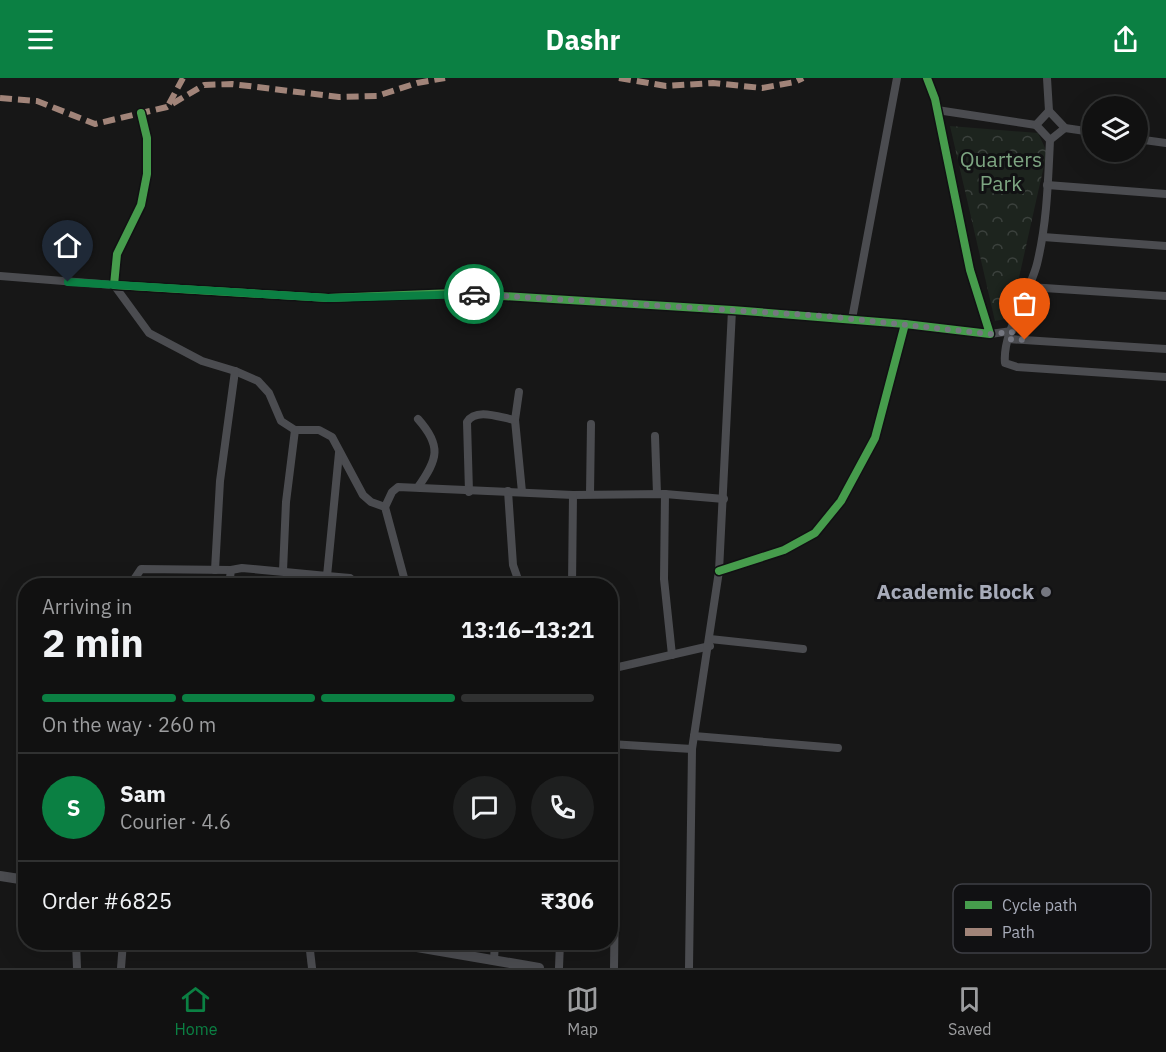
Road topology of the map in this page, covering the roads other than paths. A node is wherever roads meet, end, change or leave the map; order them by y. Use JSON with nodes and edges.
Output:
{"nodes":[{"id":1,"x":897,"y":78,"type":"edge"},
{"id":2,"x":927,"y":78,"type":"edge"},
{"id":3,"x":1047,"y":78,"type":"edge"},
{"id":4,"x":938,"y":110,"type":"junction"},
{"id":5,"x":1049,"y":111,"type":"junction"},
{"id":6,"x":141,"y":113,"type":"dead end"},
{"id":7,"x":1036,"y":125,"type":"junction"},
{"id":8,"x":1065,"y":128,"type":"junction"},
{"id":9,"x":1082,"y":131,"type":"edge"},
{"id":10,"x":1050,"y":140,"type":"junction"},
{"id":11,"x":1148,"y":141,"type":"edge"},
{"id":12,"x":1166,"y":143,"type":"edge"},
{"id":13,"x":1047,"y":185,"type":"junction"},
{"id":14,"x":1166,"y":194,"type":"edge"},
{"id":15,"x":1043,"y":237,"type":"junction"},
{"id":16,"x":1166,"y":246,"type":"edge"},
{"id":17,"x":0,"y":276,"type":"edge"},
{"id":18,"x":114,"y":285,"type":"junction"},
{"id":19,"x":1029,"y":287,"type":"junction"},
{"id":20,"x":1166,"y":296,"type":"edge"},
{"id":21,"x":732,"y":310,"type":"junction"},
{"id":22,"x":852,"y":319,"type":"junction"},
{"id":23,"x":905,"y":324,"type":"junction"},
{"id":24,"x":990,"y":334,"type":"junction"},
{"id":25,"x":1010,"y":335,"type":"junction"},
{"id":26,"x":1166,"y":349,"type":"edge"},
{"id":27,"x":235,"y":370,"type":"junction"},
{"id":28,"x":1166,"y":377,"type":"edge"},
{"id":29,"x":519,"y":392,"type":"dead end"},
{"id":30,"x":418,"y":419,"type":"dead end"},
{"id":31,"x":515,"y":420,"type":"junction"},
{"id":32,"x":591,"y":424,"type":"dead end"},
{"id":33,"x":295,"y":430,"type":"junction"},
{"id":34,"x":655,"y":436,"type":"dead end"},
{"id":35,"x":339,"y":453,"type":"junction"},
{"id":36,"x":418,"y":487,"type":"junction"},
{"id":37,"x":508,"y":491,"type":"junction"},
{"id":38,"x":469,"y":492,"type":"junction"},
{"id":39,"x":522,"y":492,"type":"junction"},
{"id":40,"x":590,"y":494,"type":"junction"},
{"id":41,"x":661,"y":494,"type":"junction"},
{"id":42,"x":573,"y":495,"type":"junction"},
{"id":43,"x":724,"y":499,"type":"junction"},
{"id":44,"x":384,"y":507,"type":"junction"},
{"id":45,"x":215,"y":570,"type":"junction"},
{"id":46,"x":231,"y":570,"type":"junction"},
{"id":47,"x":283,"y":571,"type":"junction"},
{"id":48,"x":719,"y":571,"type":"junction"},
{"id":49,"x":327,"y":576,"type":"junction"},
{"id":50,"x":135,"y":578,"type":"edge"},
{"id":51,"x":230,"y":578,"type":"edge"},
{"id":52,"x":350,"y":578,"type":"edge"},
{"id":53,"x":404,"y":578,"type":"edge"},
{"id":54,"x":518,"y":578,"type":"edge"},
{"id":55,"x":572,"y":578,"type":"edge"},
{"id":56,"x":710,"y":643,"type":"junction"},
{"id":57,"x":803,"y":649,"type":"dead end"},
{"id":58,"x":672,"y":655,"type":"junction"},
{"id":59,"x":618,"y":667,"type":"edge"},
{"id":60,"x":694,"y":736,"type":"junction"},
{"id":61,"x":618,"y":744,"type":"edge"},
{"id":62,"x":838,"y":748,"type":"dead end"},
{"id":63,"x":692,"y":749,"type":"junction"},
{"id":64,"x":0,"y":876,"type":"edge"},
{"id":65,"x":18,"y":879,"type":"edge"},
{"id":66,"x":76,"y":950,"type":"edge"},
{"id":67,"x":122,"y":950,"type":"edge"},
{"id":68,"x":310,"y":950,"type":"edge"},
{"id":69,"x":435,"y":950,"type":"edge"},
{"id":70,"x":495,"y":950,"type":"edge"},
{"id":71,"x":560,"y":950,"type":"edge"},
{"id":72,"x":614,"y":950,"type":"edge"},
{"id":73,"x":494,"y":960,"type":"junction"},
{"id":74,"x":77,"y":968,"type":"edge"},
{"id":75,"x":121,"y":968,"type":"edge"},
{"id":76,"x":312,"y":968,"type":"edge"},
{"id":77,"x":539,"y":968,"type":"edge"},
{"id":78,"x":559,"y":968,"type":"edge"},
{"id":79,"x":614,"y":968,"type":"edge"},
{"id":80,"x":689,"y":968,"type":"edge"}],
"edges":[{"from":1,"to":22,"type":"street"},
{"from":2,"to":4,"type":"street"},
{"from":3,"to":5,"type":"street"},
{"from":4,"to":7,"type":"street"},
{"from":4,"to":24,"type":"street"},
{"from":5,"to":7,"type":"street"},
{"from":5,"to":8,"type":"street"},
{"from":6,"to":18,"type":"street"},
{"from":7,"to":10,"type":"street"},
{"from":8,"to":9,"type":"street"},
{"from":8,"to":10,"type":"street"},
{"from":10,"to":13,"type":"street"},
{"from":11,"to":12,"type":"street"},
{"from":13,"to":14,"type":"street"},
{"from":13,"to":15,"type":"street"},
{"from":15,"to":16,"type":"street"},
{"from":15,"to":19,"type":"street"},
{"from":17,"to":18,"type":"street"},
{"from":18,"to":21,"type":"street"},
{"from":18,"to":27,"type":"street"},
{"from":19,"to":20,"type":"street"},
{"from":19,"to":25,"type":"street"},
{"from":21,"to":22,"type":"street"},
{"from":21,"to":43,"type":"street"},
{"from":22,"to":23,"type":"street"},
{"from":23,"to":24,"type":"street"},
{"from":23,"to":48,"type":"street"},
{"from":24,"to":25,"type":"street"},
{"from":25,"to":26,"type":"street"},
{"from":25,"to":28,"type":"street"},
{"from":27,"to":33,"type":"street"},
{"from":27,"to":45,"type":"street"},
{"from":29,"to":31,"type":"street"},
{"from":30,"to":36,"type":"street"},
{"from":31,"to":38,"type":"street"},
{"from":31,"to":39,"type":"street"},
{"from":32,"to":40,"type":"street"},
{"from":33,"to":35,"type":"street"},
{"from":33,"to":47,"type":"street"},
{"from":34,"to":41,"type":"street"},
{"from":35,"to":44,"type":"street"},
{"from":35,"to":49,"type":"street"},
{"from":36,"to":38,"type":"street"},
{"from":36,"to":44,"type":"street"},
{"from":37,"to":38,"type":"street"},
{"from":37,"to":39,"type":"street"},
{"from":37,"to":54,"type":"street"},
{"from":39,"to":42,"type":"street"},
{"from":40,"to":41,"type":"street"},
{"from":40,"to":42,"type":"street"},
{"from":41,"to":43,"type":"street"},
{"from":41,"to":58,"type":"street"},
{"from":42,"to":55,"type":"street"},
{"from":43,"to":48,"type":"street"},
{"from":44,"to":53,"type":"street"},
{"from":45,"to":46,"type":"street"},
{"from":45,"to":50,"type":"street"},
{"from":46,"to":47,"type":"street"},
{"from":46,"to":51,"type":"street"},
{"from":47,"to":49,"type":"street"},
{"from":48,"to":56,"type":"street"},
{"from":49,"to":52,"type":"street"},
{"from":56,"to":57,"type":"street"},
{"from":56,"to":58,"type":"street"},
{"from":56,"to":60,"type":"street"},
{"from":58,"to":59,"type":"street"},
{"from":60,"to":62,"type":"street"},
{"from":60,"to":63,"type":"street"},
{"from":61,"to":63,"type":"street"},
{"from":63,"to":80,"type":"street"},
{"from":64,"to":65,"type":"street"},
{"from":66,"to":74,"type":"street"},
{"from":67,"to":75,"type":"street"},
{"from":68,"to":76,"type":"street"},
{"from":69,"to":73,"type":"street"},
{"from":70,"to":73,"type":"street"},
{"from":71,"to":78,"type":"street"},
{"from":72,"to":79,"type":"street"},
{"from":73,"to":77,"type":"street"}]}
